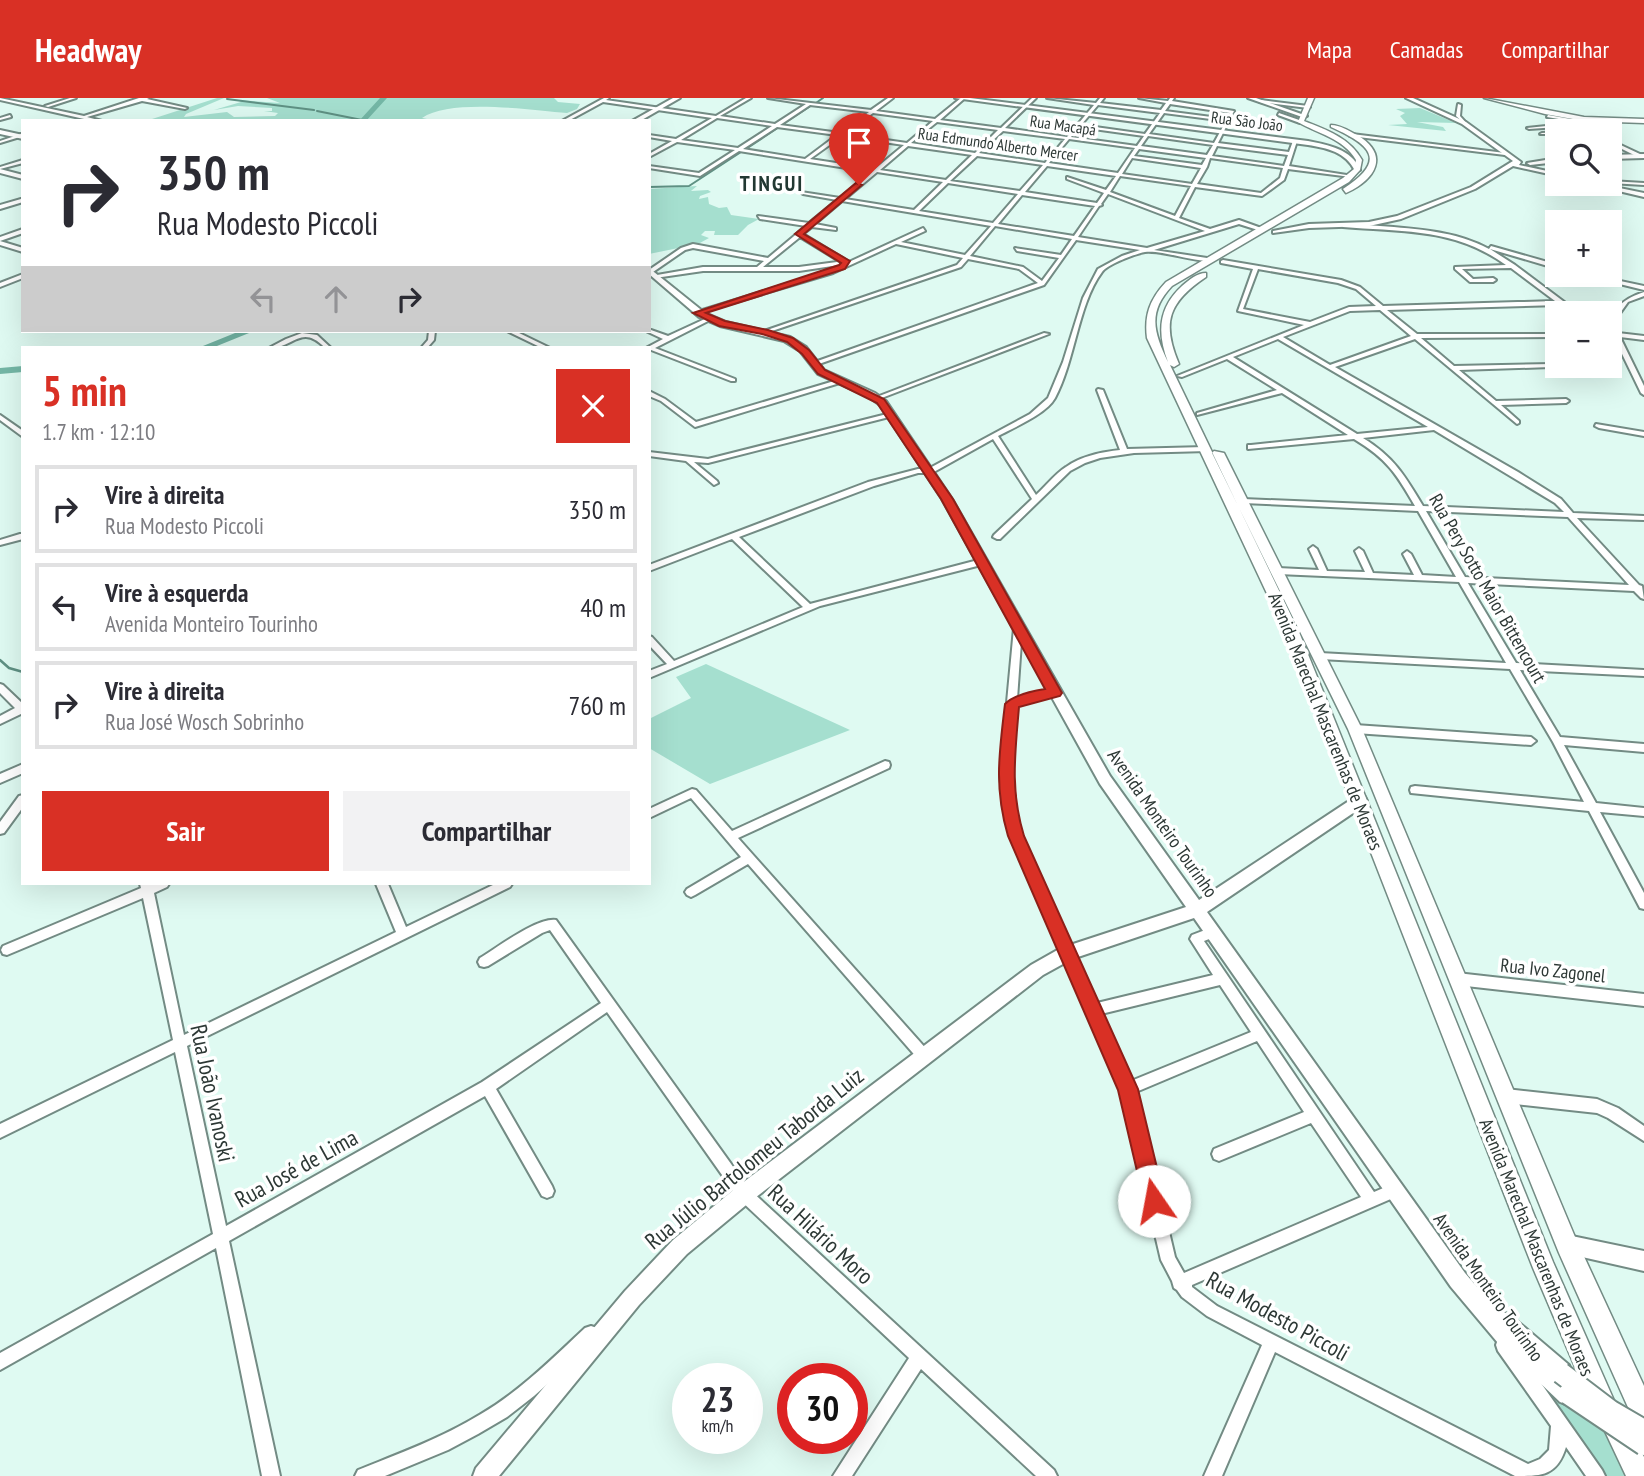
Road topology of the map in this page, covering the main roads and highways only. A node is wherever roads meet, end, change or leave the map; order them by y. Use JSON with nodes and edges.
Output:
{"nodes":[{"id":1,"x":677,"y":98,"type":"edge"},
{"id":2,"x":961,"y":98,"type":"edge"},
{"id":3,"x":1251,"y":98,"type":"edge"},
{"id":4,"x":1311,"y":98,"type":"edge"},
{"id":5,"x":1409,"y":98,"type":"edge"},
{"id":6,"x":1487,"y":98,"type":"edge"},
{"id":7,"x":1402,"y":99,"type":"edge"},
{"id":8,"x":1425,"y":108,"type":"junction"},
{"id":9,"x":1292,"y":112,"type":"joint"},
{"id":10,"x":1444,"y":114,"type":"junction"},
{"id":11,"x":1305,"y":115,"type":"junction"},
{"id":12,"x":639,"y":119,"type":"edge"},
{"id":13,"x":1644,"y":121,"type":"edge"},
{"id":14,"x":1473,"y":130,"type":"junction"},
{"id":15,"x":0,"y":132,"type":"edge"},
{"id":16,"x":21,"y":136,"type":"edge"},
{"id":17,"x":1335,"y":151,"type":"junction"},
{"id":18,"x":1371,"y":152,"type":"junction"},
{"id":19,"x":1357,"y":155,"type":"junction"},
{"id":20,"x":1622,"y":156,"type":"edge"},
{"id":21,"x":1642,"y":156,"type":"edge"},
{"id":22,"x":1545,"y":162,"type":"edge"},
{"id":23,"x":1516,"y":163,"type":"junction"},
{"id":24,"x":0,"y":169,"type":"edge"},
{"id":25,"x":1545,"y":171,"type":"edge"},
{"id":26,"x":1354,"y":173,"type":"junction"},
{"id":27,"x":21,"y":176,"type":"edge"},
{"id":28,"x":1622,"y":190,"type":"edge"},
{"id":29,"x":1644,"y":195,"type":"edge"},
{"id":30,"x":1290,"y":212,"type":"junction"},
{"id":31,"x":1298,"y":218,"type":"junction"},
{"id":32,"x":1272,"y":234,"type":"junction"},
{"id":33,"x":1249,"y":236,"type":"junction"},
{"id":34,"x":1207,"y":260,"type":"junction"},
{"id":35,"x":1225,"y":261,"type":"junction"},
{"id":36,"x":1191,"y":270,"type":"junction"},
{"id":37,"x":652,"y":273,"type":"edge"},
{"id":38,"x":1201,"y":275,"type":"junction"},
{"id":39,"x":1209,"y":446,"type":"junction"},
{"id":40,"x":1224,"y":477,"type":"junction"},
{"id":41,"x":1237,"y":503,"type":"junction"},
{"id":42,"x":1365,"y":754,"type":"junction"},
{"id":43,"x":1360,"y":801,"type":"junction"},
{"id":44,"x":1198,"y":910,"type":"junction"},
{"id":45,"x":1567,"y":1245,"type":"junction"},
{"id":46,"x":1644,"y":1261,"type":"edge"},
{"id":47,"x":1564,"y":1383,"type":"junction"},
{"id":48,"x":1644,"y":1414,"type":"edge"},
{"id":49,"x":1644,"y":1430,"type":"edge"},
{"id":50,"x":1644,"y":1445,"type":"edge"},
{"id":51,"x":484,"y":1476,"type":"edge"},
{"id":52,"x":1640,"y":1476,"type":"edge"}],
"edges":[{"from":1,"to":12,"type":"main road"},
{"from":2,"to":17,"type":"main road","name":"Rua São João"},
{"from":3,"to":9,"type":"main road"},
{"from":4,"to":11,"type":"highway"},
{"from":5,"to":10,"type":"main road"},
{"from":6,"to":13,"type":"highway"},
{"from":7,"to":8,"type":"main road"},
{"from":8,"to":10,"type":"main road"},
{"from":8,"to":14,"type":"main road"},
{"from":9,"to":11,"type":"highway"},
{"from":10,"to":14,"type":"main road"},
{"from":11,"to":18,"type":"highway"},
{"from":11,"to":19,"type":"highway"},
{"from":14,"to":23,"type":"main road"},
{"from":15,"to":16,"type":"main road"},
{"from":17,"to":19,"type":"highway"},
{"from":17,"to":26,"type":"main road","name":"Rua São João"},
{"from":18,"to":19,"type":"highway"},
{"from":18,"to":31,"type":"highway","name":"Avenida Marechal Mascarenhas de Moraes"},
{"from":19,"to":26,"type":"highway"},
{"from":20,"to":21,"type":"main road"},
{"from":22,"to":23,"type":"main road"},
{"from":23,"to":25,"type":"main road"},
{"from":23,"to":32,"type":"main road"},
{"from":24,"to":27,"type":"main road"},
{"from":26,"to":30,"type":"highway","name":"Avenida Marechal Mascarenhas de Moraes"},
{"from":28,"to":29,"type":"main road"},
{"from":30,"to":31,"type":"highway"},
{"from":30,"to":33,"type":"highway","name":"Avenida Marechal Mascarenhas de Moraes"},
{"from":31,"to":32,"type":"highway","name":"Avenida Marechal Mascarenhas de Moraes"},
{"from":32,"to":33,"type":"highway"},
{"from":32,"to":35,"type":"highway","name":"Avenida Marechal Mascarenhas de Moraes"},
{"from":33,"to":34,"type":"highway","name":"Avenida Marechal Mascarenhas de Moraes"},
{"from":34,"to":35,"type":"highway"},
{"from":34,"to":36,"type":"highway","name":"Avenida Marechal Mascarenhas de Moraes"},
{"from":35,"to":38,"type":"highway","name":"Avenida Marechal Mascarenhas de Moraes"},
{"from":36,"to":38,"type":"highway"},
{"from":36,"to":39,"type":"highway","name":"Avenida Marechal Mascarenhas de Moraes"},
{"from":37,"to":44,"type":"main road","name":"Avenida Monteiro Tourinho"},
{"from":38,"to":39,"type":"highway","name":"Avenida Marechal Mascarenhas de Moraes"},
{"from":39,"to":40,"type":"highway","name":"Avenida Marechal Mascarenhas de Moraes"},
{"from":40,"to":41,"type":"highway","name":"Avenida Marechal Mascarenhas de Moraes"},
{"from":40,"to":41,"type":"highway"},
{"from":41,"to":42,"type":"highway","name":"Avenida Marechal Mascarenhas de Moraes"},
{"from":41,"to":43,"type":"highway","name":"Avenida Marechal Mascarenhas de Moraes"},
{"from":42,"to":43,"type":"highway"},
{"from":42,"to":45,"type":"highway","name":"Avenida Marechal Mascarenhas de Moraes"},
{"from":43,"to":44,"type":"main road","name":"Rua Júlio Bartolomeu Taborda Luiz"},
{"from":43,"to":52,"type":"highway","name":"Avenida Marechal Mascarenhas de Moraes"},
{"from":44,"to":47,"type":"main road","name":"Avenida Monteiro Tourinho"},
{"from":44,"to":51,"type":"main road","name":"Rua Júlio Bartolomeu Taborda Luiz"},
{"from":45,"to":46,"type":"main road"},
{"from":45,"to":48,"type":"highway","name":"Avenida Marechal Mascarenhas de Moraes"},
{"from":47,"to":49,"type":"main road","bridge":true},
{"from":47,"to":50,"type":"main road","bridge":true}]}
